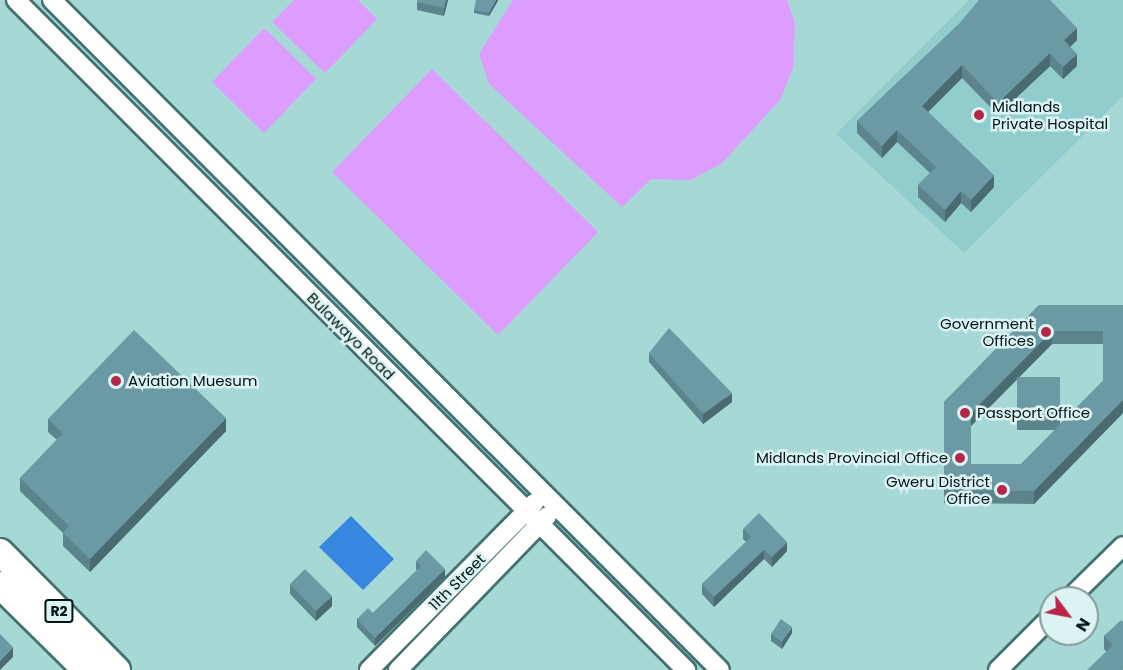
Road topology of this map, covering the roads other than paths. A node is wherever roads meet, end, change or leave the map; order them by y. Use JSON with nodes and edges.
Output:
{"nodes":[{"id":1,"x":16,"y":0,"type":"edge"},
{"id":2,"x":52,"y":0,"type":"edge"},
{"id":3,"x":80,"y":30,"type":"junction"},
{"id":4,"x":65,"y":50,"type":"junction"},
{"id":5,"x":544,"y":493,"type":"junction"},
{"id":6,"x":557,"y":506,"type":"junction"},
{"id":7,"x":533,"y":518,"type":"junction"},
{"id":8,"x":1123,"y":546,"type":"edge"},
{"id":9,"x":0,"y":552,"type":"edge"},
{"id":10,"x":0,"y":585,"type":"edge"},
{"id":11,"x":1082,"y":586,"type":"edge"},
{"id":12,"x":1039,"y":629,"type":"edge"},
{"id":13,"x":86,"y":670,"type":"edge"},
{"id":14,"x":117,"y":670,"type":"edge"},
{"id":15,"x":369,"y":670,"type":"edge"},
{"id":16,"x":398,"y":670,"type":"edge"},
{"id":17,"x":686,"y":670,"type":"edge"},
{"id":18,"x":720,"y":670,"type":"edge"},
{"id":19,"x":998,"y":670,"type":"edge"}],
"edges":[{"from":1,"to":4,"type":"street","name":"Bulawayo Road"},
{"from":2,"to":3,"type":"street","name":"Bulawayo Road"},
{"from":3,"to":4,"type":"street"},
{"from":3,"to":5,"type":"street","name":"Bulawayo Road"},
{"from":4,"to":7,"type":"street","name":"Bulawayo Road"},
{"from":5,"to":6,"type":"street","name":"Bulawayo Road"},
{"from":5,"to":7,"type":"street","name":"11th Street"},
{"from":6,"to":7,"type":"street","name":"11th Street"},
{"from":6,"to":18,"type":"street","name":"Bulawayo Road"},
{"from":7,"to":15,"type":"street","name":"11th Street"},
{"from":7,"to":16,"type":"street","name":"11th Street"},
{"from":7,"to":17,"type":"street","name":"Bulawayo Road"},
{"from":8,"to":11,"type":"street"},
{"from":9,"to":14,"type":"highway","number":"R2"},
{"from":10,"to":13,"type":"highway","number":"R2"},
{"from":12,"to":19,"type":"street"}]}
